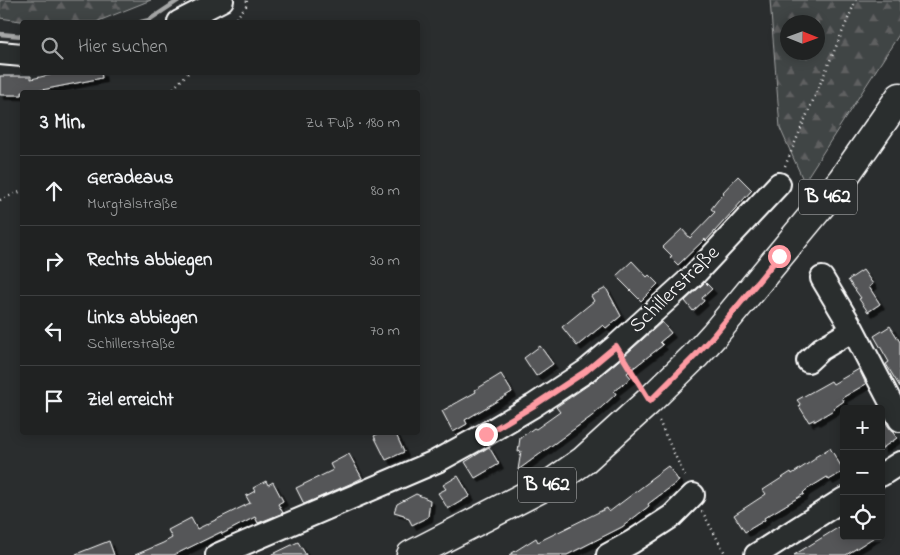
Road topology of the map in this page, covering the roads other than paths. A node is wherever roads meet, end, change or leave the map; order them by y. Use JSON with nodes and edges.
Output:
{"nodes":[{"id":1,"x":222,"y":0,"type":"edge"},
{"id":2,"x":182,"y":20,"type":"edge"},
{"id":3,"x":0,"y":53,"type":"edge"},
{"id":4,"x":20,"y":55,"type":"edge"},
{"id":5,"x":900,"y":96,"type":"edge"},
{"id":6,"x":779,"y":184,"type":"road end"},
{"id":7,"x":822,"y":278,"type":"dead end"},
{"id":8,"x":853,"y":330,"type":"junction"},
{"id":9,"x":808,"y":361,"type":"dead end"},
{"id":10,"x":900,"y":420,"type":"edge"},
{"id":11,"x":900,"y":463,"type":"edge"},
{"id":12,"x":885,"y":472,"type":"edge"},
{"id":13,"x":693,"y":495,"type":"road end"},
{"id":14,"x":840,"y":502,"type":"edge"},
{"id":15,"x":295,"y":521,"type":"junction"},
{"id":16,"x":216,"y":555,"type":"edge"},
{"id":17,"x":242,"y":555,"type":"edge"},
{"id":18,"x":411,"y":555,"type":"edge"},
{"id":19,"x":608,"y":555,"type":"edge"},
{"id":20,"x":756,"y":555,"type":"edge"}],
"edges":[{"from":1,"to":2,"type":"street"},
{"from":3,"to":4,"type":"street"},
{"from":5,"to":18,"type":"main road","number":"B 462"},
{"from":6,"to":15,"type":"street","name":"Schillerstraße"},
{"from":7,"to":8,"type":"street"},
{"from":8,"to":9,"type":"street"},
{"from":8,"to":10,"type":"street"},
{"from":11,"to":12,"type":"street"},
{"from":13,"to":19,"type":"street"},
{"from":14,"to":20,"type":"street"},
{"from":15,"to":16,"type":"street","name":"Schillerstraße"},
{"from":15,"to":17,"type":"street","name":"Schillerstraße"}]}
